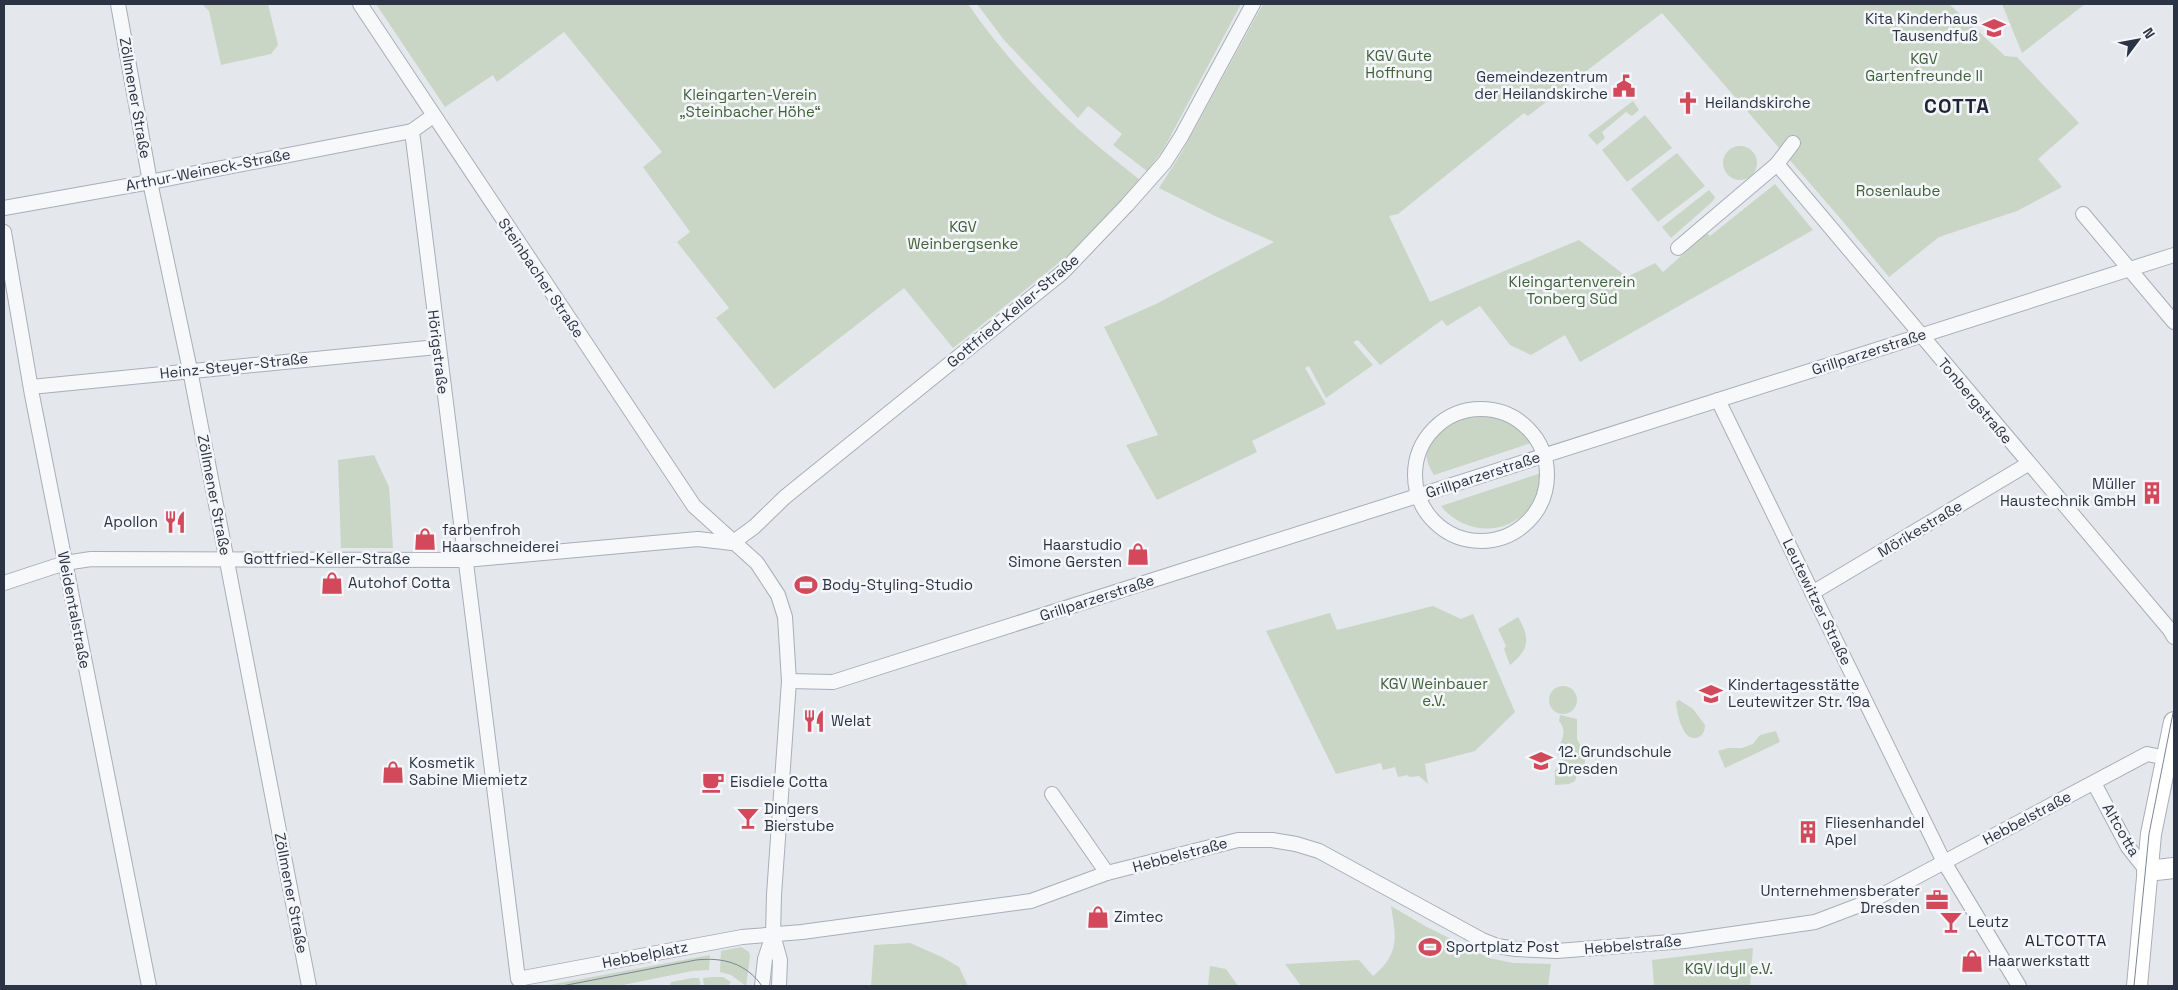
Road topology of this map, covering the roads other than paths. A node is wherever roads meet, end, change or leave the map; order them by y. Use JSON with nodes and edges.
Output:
{"nodes":[{"id":1,"x":118,"y":4,"type":"edge"},
{"id":2,"x":360,"y":4,"type":"edge"},
{"id":3,"x":1253,"y":4,"type":"edge"},
{"id":4,"x":433,"y":116,"type":"junction"},
{"id":5,"x":412,"y":131,"type":"junction"},
{"id":6,"x":1793,"y":143,"type":"dead end"},
{"id":7,"x":1777,"y":164,"type":"junction"},
{"id":8,"x":150,"y":182,"type":"junction"},
{"id":9,"x":4,"y":208,"type":"edge"},
{"id":10,"x":2083,"y":214,"type":"dead end"},
{"id":11,"x":4,"y":232,"type":"edge"},
{"id":12,"x":1678,"y":248,"type":"dead end"},
{"id":13,"x":2174,"y":255,"type":"edge"},
{"id":14,"x":2130,"y":269,"type":"junction"},
{"id":15,"x":2174,"y":322,"type":"edge"},
{"id":16,"x":1920,"y":336,"type":"junction"},
{"id":17,"x":437,"y":347,"type":"junction"},
{"id":18,"x":190,"y":370,"type":"junction"},
{"id":19,"x":31,"y":387,"type":"junction"},
{"id":20,"x":1718,"y":400,"type":"junction"},
{"id":21,"x":1544,"y":456,"type":"junction"},
{"id":22,"x":2028,"y":464,"type":"junction"},
{"id":23,"x":1418,"y":496,"type":"junction"},
{"id":24,"x":732,"y":543,"type":"junction"},
{"id":25,"x":226,"y":558,"type":"junction"},
{"id":26,"x":465,"y":560,"type":"junction"},
{"id":27,"x":65,"y":564,"type":"junction"},
{"id":28,"x":4,"y":583,"type":"edge"},
{"id":29,"x":1812,"y":593,"type":"junction"},
{"id":30,"x":2174,"y":638,"type":"edge"},
{"id":31,"x":789,"y":681,"type":"junction"},
{"id":32,"x":2174,"y":722,"type":"edge"},
{"id":33,"x":2167,"y":758,"type":"junction"},
{"id":34,"x":2094,"y":783,"type":"junction"},
{"id":35,"x":1052,"y":794,"type":"dead end"},
{"id":36,"x":1944,"y":862,"type":"junction"},
{"id":37,"x":2174,"y":868,"type":"edge"},
{"id":38,"x":2147,"y":871,"type":"junction"},
{"id":39,"x":1107,"y":874,"type":"junction"},
{"id":40,"x":773,"y":934,"type":"junction"},
{"id":41,"x":518,"y":979,"type":"joint"},
{"id":42,"x":149,"y":986,"type":"edge"},
{"id":43,"x":309,"y":986,"type":"edge"},
{"id":44,"x":762,"y":986,"type":"edge"},
{"id":45,"x":779,"y":986,"type":"edge"},
{"id":46,"x":2019,"y":986,"type":"edge"},
{"id":47,"x":2137,"y":986,"type":"edge"}],
"edges":[{"from":1,"to":8,"type":"street","name":"Zöllmener Straße"},
{"from":2,"to":4,"type":"street","name":"Steinbacher Straße"},
{"from":3,"to":24,"type":"street","name":"Gottfried-Keller-Straße"},
{"from":4,"to":5,"type":"street"},
{"from":4,"to":24,"type":"street","name":"Steinbacher Straße"},
{"from":5,"to":8,"type":"street","name":"Arthur-Weineck-Straße"},
{"from":5,"to":17,"type":"street","name":"Hörigstraße"},
{"from":6,"to":7,"type":"street"},
{"from":7,"to":12,"type":"street"},
{"from":7,"to":16,"type":"street","name":"Tonbergstraße"},
{"from":8,"to":9,"type":"street","name":"Arthur-Weineck-Straße"},
{"from":8,"to":18,"type":"street","name":"Zöllmener Straße"},
{"from":10,"to":14,"type":"street"},
{"from":11,"to":19,"type":"street","name":"Weidentalstraße"},
{"from":13,"to":14,"type":"street","name":"Grillparzerstraße"},
{"from":14,"to":15,"type":"street"},
{"from":14,"to":16,"type":"street","name":"Grillparzerstraße"},
{"from":16,"to":20,"type":"street","name":"Grillparzerstraße"},
{"from":16,"to":22,"type":"street","name":"Tonbergstraße"},
{"from":17,"to":18,"type":"street","name":"Heinz-Steyer-Straße"},
{"from":17,"to":26,"type":"street","name":"Hörigstraße"},
{"from":18,"to":19,"type":"street","name":"Heinz-Steyer-Straße"},
{"from":18,"to":25,"type":"street","name":"Zöllmener Straße"},
{"from":19,"to":27,"type":"street","name":"Weidentalstraße"},
{"from":20,"to":21,"type":"street","name":"Grillparzerstraße"},
{"from":20,"to":29,"type":"street","name":"Leutewitzer Straße"},
{"from":21,"to":23,"type":"street","name":"Grillparzerstraße"},
{"from":21,"to":23,"type":"street"},
{"from":21,"to":23,"type":"street"},
{"from":22,"to":29,"type":"street","name":"Mörikestraße"},
{"from":22,"to":30,"type":"street","name":"Tonbergstraße"},
{"from":23,"to":31,"type":"street","name":"Grillparzerstraße"},
{"from":24,"to":26,"type":"street","name":"Gottfried-Keller-Straße"},
{"from":24,"to":31,"type":"street","name":"Steinbacher Straße"},
{"from":25,"to":26,"type":"street","name":"Gottfried-Keller-Straße"},
{"from":25,"to":27,"type":"street","name":"Gottfried-Keller-Straße"},
{"from":25,"to":43,"type":"street","name":"Zöllmener Straße"},
{"from":26,"to":41,"type":"street","name":"Hörigstraße"},
{"from":27,"to":28,"type":"street","name":"Gottfried-Keller-Straße"},
{"from":27,"to":42,"type":"street","name":"Weidentalstraße"},
{"from":29,"to":36,"type":"street","name":"Leutewitzer Straße"},
{"from":31,"to":40,"type":"street","name":"Steinbacher Straße"},
{"from":32,"to":33,"type":"main road","name":"Altcotta"},
{"from":33,"to":34,"type":"street"},
{"from":33,"to":38,"type":"main road","name":"Altcotta"},
{"from":34,"to":36,"type":"street","name":"Hebbelstraße"},
{"from":34,"to":38,"type":"street","name":"Altcotta"},
{"from":35,"to":39,"type":"street"},
{"from":36,"to":39,"type":"street","name":"Hebbelstraße"},
{"from":36,"to":46,"type":"street","name":"Leutewitzer Straße"},
{"from":37,"to":38,"type":"main road"},
{"from":38,"to":47,"type":"main road"},
{"from":39,"to":40,"type":"street","name":"Hebbelstraße"},
{"from":40,"to":41,"type":"street","name":"Hebbelplatz"},
{"from":40,"to":44,"type":"street"},
{"from":40,"to":45,"type":"street"}]}
